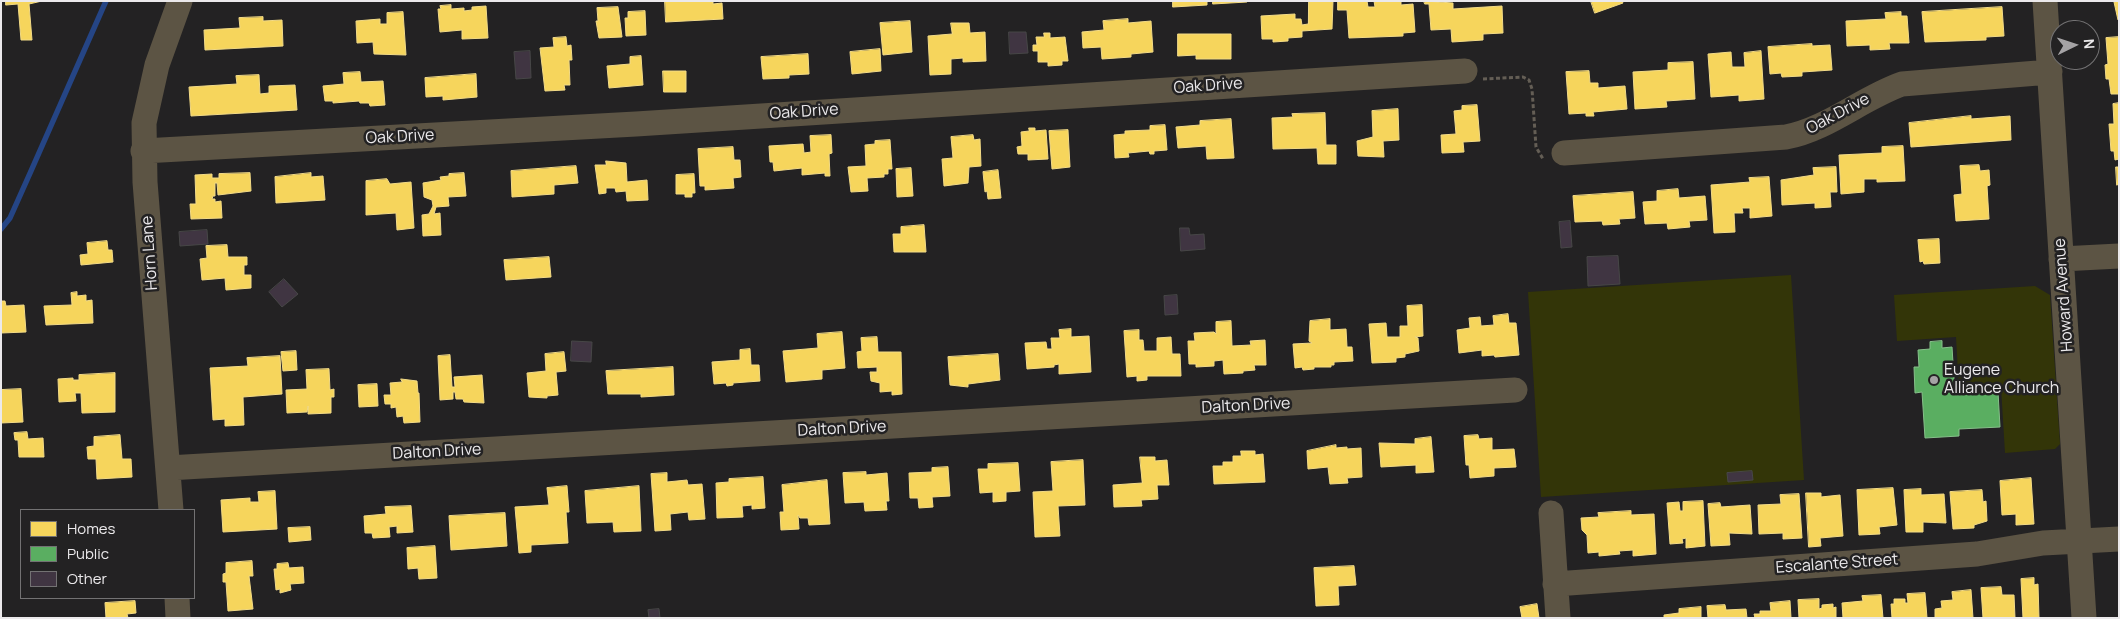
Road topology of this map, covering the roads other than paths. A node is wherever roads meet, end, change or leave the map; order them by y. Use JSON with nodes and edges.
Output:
{"nodes":[{"id":1,"x":180,"y":1,"type":"edge"},
{"id":2,"x":2045,"y":1,"type":"edge"},
{"id":3,"x":1465,"y":70,"type":"road end"},
{"id":4,"x":2050,"y":72,"type":"junction"},
{"id":5,"x":143,"y":151,"type":"junction"},
{"id":6,"x":1556,"y":157,"type":"road end"},
{"id":7,"x":2119,"y":256,"type":"edge"},
{"id":8,"x":2061,"y":259,"type":"junction"},
{"id":9,"x":1515,"y":390,"type":"dead end"},
{"id":10,"x":168,"y":468,"type":"junction"},
{"id":11,"x":171,"y":509,"type":"edge"},
{"id":12,"x":1551,"y":513,"type":"dead end"},
{"id":13,"x":2119,"y":539,"type":"edge"},
{"id":14,"x":2079,"y":541,"type":"junction"},
{"id":15,"x":1556,"y":584,"type":"junction"},
{"id":16,"x":177,"y":599,"type":"edge"},
{"id":17,"x":178,"y":618,"type":"edge"},
{"id":18,"x":1558,"y":618,"type":"edge"},
{"id":19,"x":2084,"y":618,"type":"edge"}],
"edges":[{"from":1,"to":5,"type":"street","name":"Horn Lane"},
{"from":2,"to":4,"type":"street","name":"Howard Avenue"},
{"from":3,"to":5,"type":"street","name":"Oak Drive"},
{"from":4,"to":6,"type":"street","name":"Oak Drive"},
{"from":4,"to":8,"type":"street","name":"Howard Avenue"},
{"from":5,"to":10,"type":"street","name":"Horn Lane"},
{"from":7,"to":8,"type":"street"},
{"from":8,"to":14,"type":"street","name":"Howard Avenue"},
{"from":9,"to":10,"type":"street","name":"Dalton Drive"},
{"from":10,"to":11,"type":"street","name":"Horn Lane"},
{"from":12,"to":15,"type":"street"},
{"from":13,"to":14,"type":"street","name":"Escalante Street"},
{"from":14,"to":15,"type":"street","name":"Escalante Street"},
{"from":14,"to":19,"type":"street","name":"Howard Avenue"},
{"from":15,"to":18,"type":"street"},
{"from":16,"to":17,"type":"street"}]}
